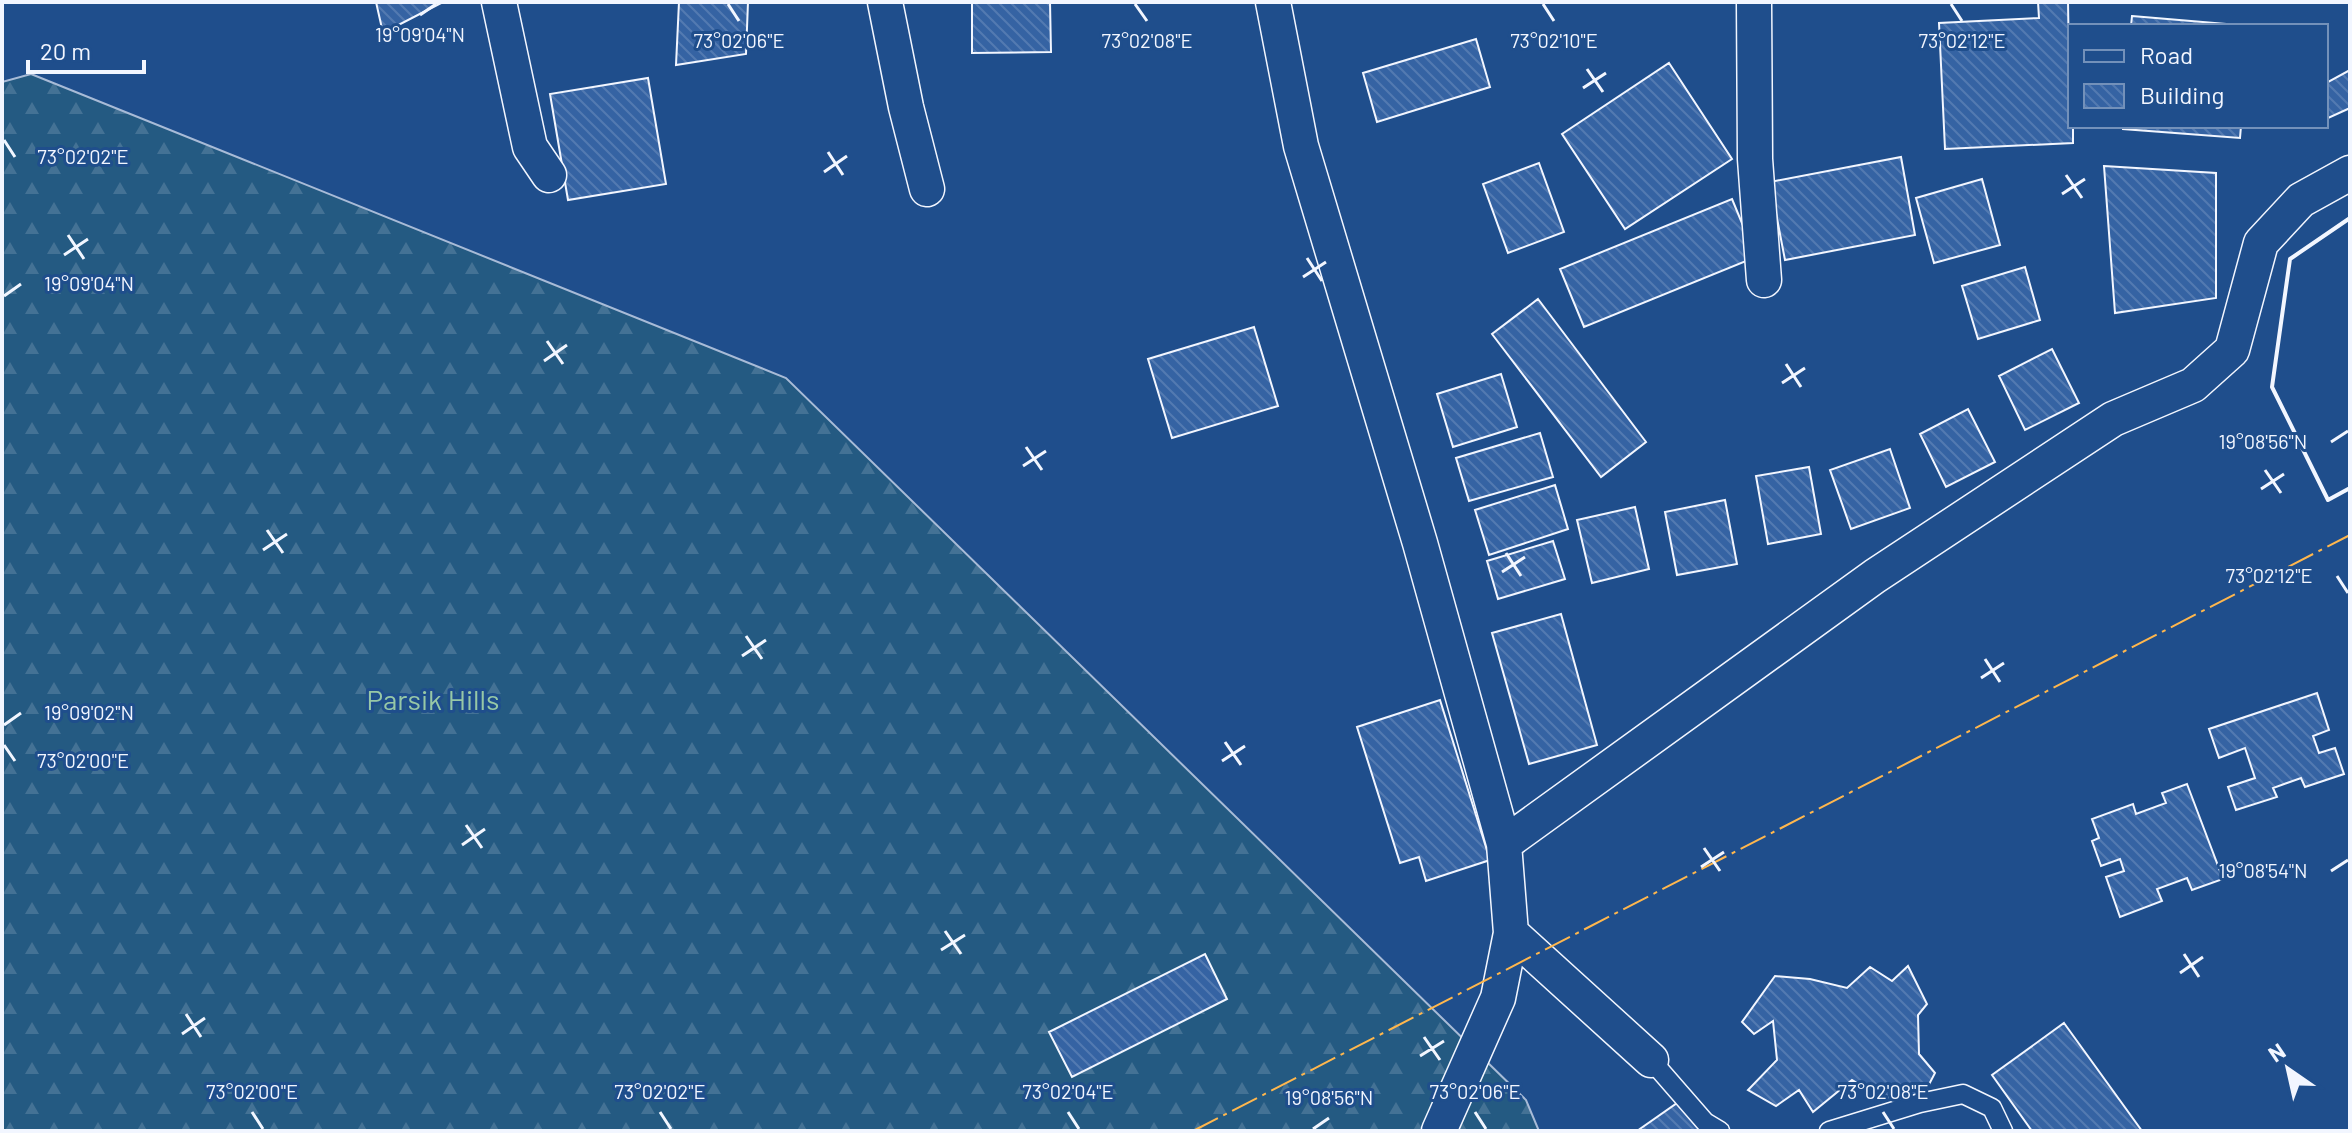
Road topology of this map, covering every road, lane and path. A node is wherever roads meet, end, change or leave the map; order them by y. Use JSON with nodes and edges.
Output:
{"nodes":[{"id":1,"x":499,"y":2,"type":"edge"},
{"id":2,"x":885,"y":2,"type":"edge"},
{"id":3,"x":1273,"y":2,"type":"edge"},
{"id":4,"x":1754,"y":2,"type":"edge"},
{"id":5,"x":2350,"y":173,"type":"edge"},
{"id":6,"x":549,"y":175,"type":"dead end"},
{"id":7,"x":927,"y":189,"type":"dead end"},
{"id":8,"x":1764,"y":280,"type":"dead end"},
{"id":9,"x":1504,"y":844,"type":"junction"},
{"id":10,"x":1511,"y":933,"type":"junction"},
{"id":11,"x":1651,"y":1060,"type":"joint"},
{"id":12,"x":1439,"y":1131,"type":"edge"},
{"id":13,"x":1720,"y":1131,"type":"edge"},
{"id":14,"x":1829,"y":1131,"type":"edge"},
{"id":15,"x":2003,"y":1131,"type":"edge"}],
"edges":[{"from":1,"to":6,"type":"street"},
{"from":2,"to":7,"type":"street"},
{"from":3,"to":9,"type":"street"},
{"from":4,"to":8,"type":"street"},
{"from":5,"to":9,"type":"street"},
{"from":9,"to":10,"type":"street"},
{"from":10,"to":11,"type":"street"},
{"from":10,"to":12,"type":"street"},
{"from":11,"to":13,"type":"lane"},
{"from":14,"to":15,"type":"lane"}]}
